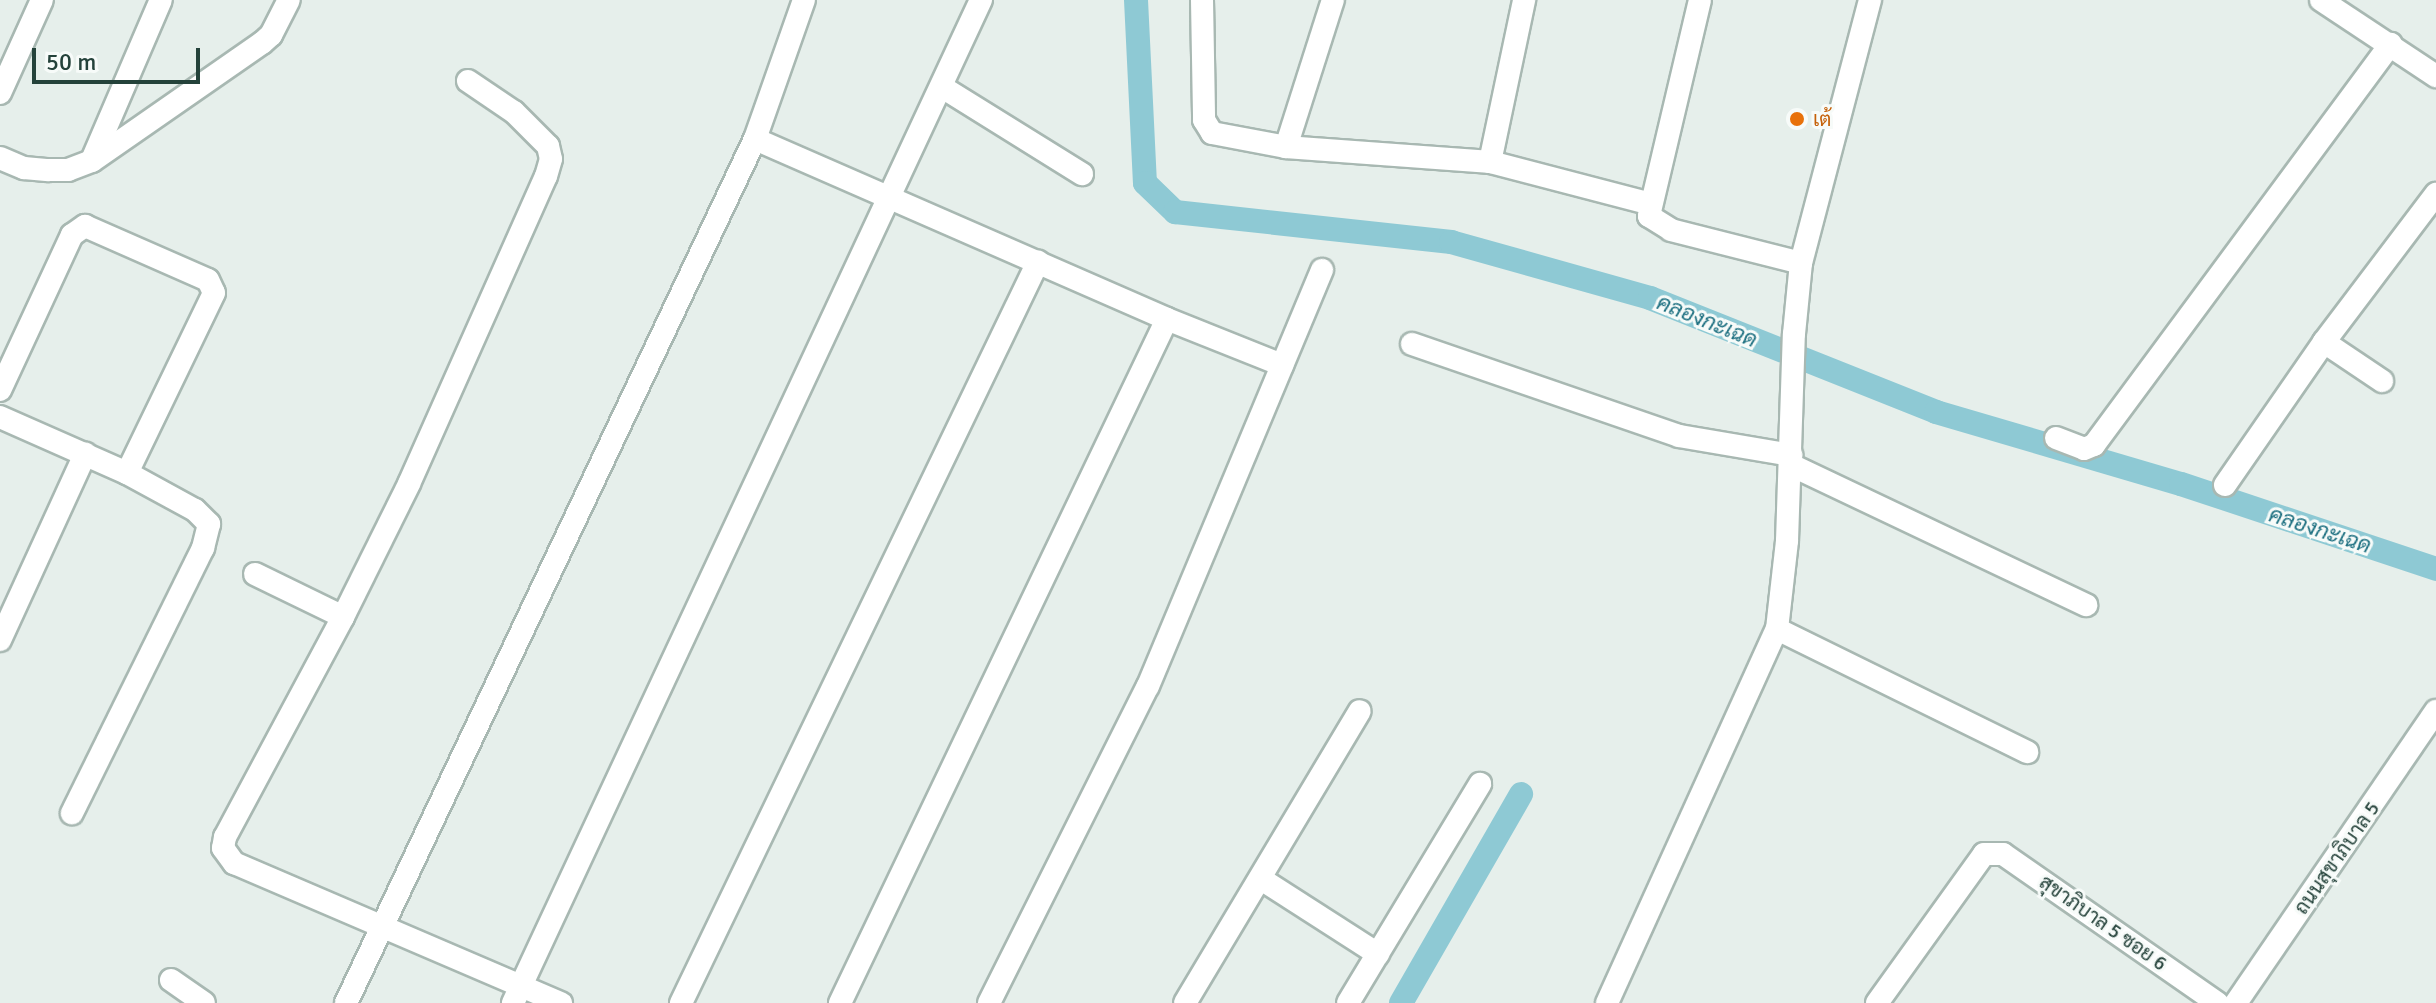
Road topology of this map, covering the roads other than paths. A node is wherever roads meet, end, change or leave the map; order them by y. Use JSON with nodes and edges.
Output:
{"nodes":[{"id":1,"x":42,"y":0,"type":"edge"},
{"id":2,"x":161,"y":0,"type":"edge"},
{"id":3,"x":289,"y":0,"type":"edge"},
{"id":4,"x":804,"y":0,"type":"edge"},
{"id":5,"x":981,"y":0,"type":"edge"},
{"id":6,"x":1202,"y":0,"type":"edge"},
{"id":7,"x":1333,"y":0,"type":"edge"},
{"id":8,"x":1524,"y":0,"type":"edge"},
{"id":9,"x":1700,"y":0,"type":"edge"},
{"id":10,"x":1870,"y":0,"type":"edge"},
{"id":11,"x":2321,"y":0,"type":"edge"},
{"id":12,"x":2391,"y":44,"type":"junction"},
{"id":13,"x":2436,"y":76,"type":"edge"},
{"id":14,"x":468,"y":81,"type":"dead end"},
{"id":15,"x":942,"y":87,"type":"junction"},
{"id":16,"x":0,"y":93,"type":"edge"},
{"id":17,"x":755,"y":139,"type":"junction"},
{"id":18,"x":1286,"y":147,"type":"junction"},
{"id":19,"x":0,"y":158,"type":"edge"},
{"id":20,"x":92,"y":161,"type":"junction"},
{"id":21,"x":1490,"y":162,"type":"junction"},
{"id":22,"x":1082,"y":174,"type":"dead end"},
{"id":23,"x":2436,"y":194,"type":"edge"},
{"id":24,"x":889,"y":200,"type":"junction"},
{"id":25,"x":1651,"y":204,"type":"junction"},
{"id":26,"x":1038,"y":262,"type":"junction"},
{"id":27,"x":1801,"y":263,"type":"junction"},
{"id":28,"x":1322,"y":270,"type":"dead end"},
{"id":29,"x":1167,"y":319,"type":"junction"},
{"id":30,"x":2324,"y":342,"type":"junction"},
{"id":31,"x":1412,"y":344,"type":"dead end"},
{"id":32,"x":1282,"y":365,"type":"junction"},
{"id":33,"x":2382,"y":381,"type":"dead end"},
{"id":34,"x":0,"y":390,"type":"edge"},
{"id":35,"x":0,"y":417,"type":"edge"},
{"id":36,"x":2056,"y":438,"type":"dead end"},
{"id":37,"x":85,"y":454,"type":"junction"},
{"id":38,"x":1791,"y":460,"type":"junction"},
{"id":39,"x":127,"y":473,"type":"junction"},
{"id":40,"x":2225,"y":485,"type":"dead end"},
{"id":41,"x":255,"y":574,"type":"dead end"},
{"id":42,"x":2086,"y":605,"type":"dead end"},
{"id":43,"x":343,"y":617,"type":"junction"},
{"id":44,"x":1777,"y":629,"type":"junction"},
{"id":45,"x":0,"y":640,"type":"edge"},
{"id":46,"x":1360,"y":711,"type":"dead end"},
{"id":47,"x":2436,"y":711,"type":"edge"},
{"id":48,"x":2027,"y":752,"type":"dead end"},
{"id":49,"x":1480,"y":784,"type":"dead end"},
{"id":50,"x":72,"y":813,"type":"dead end"},
{"id":51,"x":1261,"y":879,"type":"junction"},
{"id":52,"x":380,"y":927,"type":"junction"},
{"id":53,"x":1378,"y":954,"type":"junction"},
{"id":54,"x":171,"y":980,"type":"dead end"},
{"id":55,"x":517,"y":994,"type":"edge"},
{"id":56,"x":204,"y":1003,"type":"edge"},
{"id":57,"x":346,"y":1003,"type":"edge"},
{"id":58,"x":561,"y":1003,"type":"edge"},
{"id":59,"x":681,"y":1003,"type":"edge"},
{"id":60,"x":840,"y":1003,"type":"edge"},
{"id":61,"x":989,"y":1003,"type":"edge"},
{"id":62,"x":1185,"y":1003,"type":"edge"},
{"id":63,"x":1348,"y":1003,"type":"edge"},
{"id":64,"x":1607,"y":1003,"type":"edge"},
{"id":65,"x":1877,"y":1003,"type":"edge"},
{"id":66,"x":2217,"y":1003,"type":"edge"},
{"id":67,"x":2236,"y":1003,"type":"edge"}],
"edges":[{"from":1,"to":16,"type":"street"},
{"from":2,"to":20,"type":"street"},
{"from":3,"to":20,"type":"street"},
{"from":4,"to":17,"type":"street"},
{"from":5,"to":15,"type":"street"},
{"from":6,"to":18,"type":"street"},
{"from":7,"to":18,"type":"street"},
{"from":8,"to":21,"type":"street"},
{"from":9,"to":25,"type":"street"},
{"from":10,"to":27,"type":"street"},
{"from":11,"to":12,"type":"street"},
{"from":12,"to":13,"type":"street"},
{"from":12,"to":36,"type":"street"},
{"from":14,"to":43,"type":"street"},
{"from":15,"to":22,"type":"street"},
{"from":15,"to":24,"type":"street"},
{"from":17,"to":24,"type":"street"},
{"from":17,"to":52,"type":"street"},
{"from":18,"to":21,"type":"street"},
{"from":19,"to":20,"type":"street"},
{"from":21,"to":25,"type":"street"},
{"from":23,"to":30,"type":"street"},
{"from":24,"to":26,"type":"street"},
{"from":24,"to":55,"type":"street"},
{"from":25,"to":27,"type":"street"},
{"from":26,"to":29,"type":"street"},
{"from":26,"to":59,"type":"street"},
{"from":27,"to":38,"type":"street"},
{"from":28,"to":32,"type":"street"},
{"from":29,"to":32,"type":"street"},
{"from":29,"to":60,"type":"street"},
{"from":30,"to":33,"type":"street"},
{"from":30,"to":40,"type":"street"},
{"from":31,"to":38,"type":"street"},
{"from":32,"to":61,"type":"street"},
{"from":34,"to":39,"type":"street"},
{"from":35,"to":37,"type":"street"},
{"from":37,"to":39,"type":"street"},
{"from":37,"to":45,"type":"street"},
{"from":38,"to":42,"type":"street"},
{"from":38,"to":44,"type":"street"},
{"from":39,"to":50,"type":"street"},
{"from":41,"to":43,"type":"street"},
{"from":43,"to":52,"type":"street"},
{"from":44,"to":48,"type":"street"},
{"from":44,"to":64,"type":"street"},
{"from":46,"to":51,"type":"street"},
{"from":47,"to":67,"type":"street","name":"ถนนสุขาภิบาล 5"},
{"from":49,"to":53,"type":"street"},
{"from":51,"to":53,"type":"street"},
{"from":51,"to":62,"type":"street"},
{"from":52,"to":55,"type":"street"},
{"from":52,"to":57,"type":"street"},
{"from":53,"to":63,"type":"street"},
{"from":54,"to":56,"type":"street"},
{"from":55,"to":58,"type":"street"},
{"from":65,"to":66,"type":"street","name":"สุขาภิบาล 5 ซอย 6"}]}
